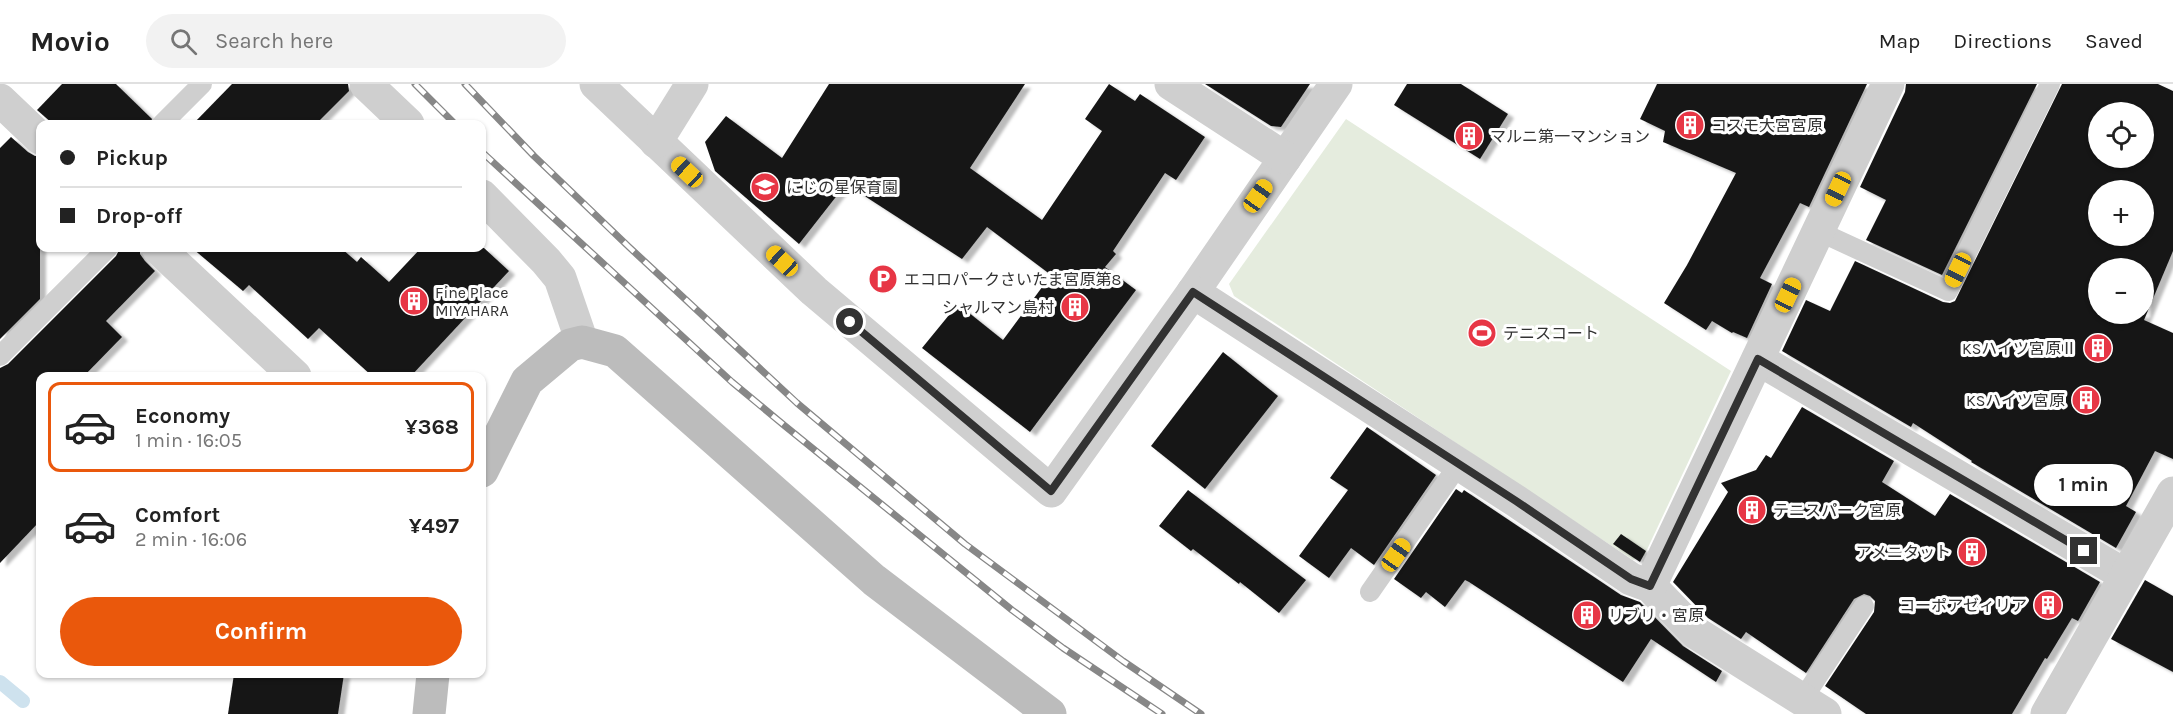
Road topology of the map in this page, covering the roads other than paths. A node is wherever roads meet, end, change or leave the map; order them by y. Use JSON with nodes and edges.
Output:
{"nodes":[{"id":1,"x":202,"y":84,"type":"edge"},
{"id":2,"x":366,"y":84,"type":"edge"},
{"id":3,"x":596,"y":84,"type":"edge"},
{"id":4,"x":692,"y":84,"type":"edge"},
{"id":5,"x":1171,"y":84,"type":"edge"},
{"id":6,"x":1336,"y":84,"type":"edge"},
{"id":7,"x":1888,"y":84,"type":"edge"},
{"id":8,"x":2050,"y":84,"type":"edge"},
{"id":9,"x":0,"y":100,"type":"edge"},
{"id":10,"x":166,"y":120,"type":"edge"},
{"id":11,"x":404,"y":120,"type":"edge"},
{"id":12,"x":36,"y":134,"type":"edge"},
{"id":13,"x":656,"y":142,"type":"junction"},
{"id":14,"x":1285,"y":158,"type":"junction"},
{"id":15,"x":486,"y":200,"type":"edge"},
{"id":16,"x":1818,"y":231,"type":"junction"},
{"id":17,"x":104,"y":252,"type":"edge"},
{"id":18,"x":162,"y":252,"type":"edge"},
{"id":19,"x":1193,"y":292,"type":"junction"},
{"id":20,"x":582,"y":342,"type":"junction"},
{"id":21,"x":0,"y":356,"type":"edge"},
{"id":22,"x":1758,"y":359,"type":"junction"},
{"id":23,"x":291,"y":372,"type":"edge"},
{"id":24,"x":486,"y":463,"type":"edge"},
{"id":25,"x":1459,"y":464,"type":"junction"},
{"id":26,"x":2173,"y":493,"type":"edge"},
{"id":27,"x":2161,"y":539,"type":"edge"},
{"id":28,"x":2125,"y":575,"type":"junction"},
{"id":29,"x":1650,"y":586,"type":"junction"},
{"id":30,"x":1370,"y":592,"type":"dead end"},
{"id":31,"x":1864,"y":606,"type":"dead end"},
{"id":32,"x":433,"y":678,"type":"edge"},
{"id":33,"x":1813,"y":707,"type":"edge"},
{"id":34,"x":429,"y":714,"type":"edge"},
{"id":35,"x":1050,"y":714,"type":"edge"},
{"id":36,"x":2047,"y":714,"type":"edge"}],
"edges":[{"from":1,"to":10,"type":"lane"},
{"from":2,"to":11,"type":"street"},
{"from":3,"to":13,"type":"street"},
{"from":4,"to":13,"type":"street"},
{"from":5,"to":14,"type":"street"},
{"from":6,"to":14,"type":"street"},
{"from":7,"to":16,"type":"street"},
{"from":8,"to":16,"type":"lane"},
{"from":9,"to":12,"type":"street"},
{"from":13,"to":19,"type":"street"},
{"from":14,"to":19,"type":"street"},
{"from":15,"to":20,"type":"street"},
{"from":16,"to":22,"type":"street"},
{"from":17,"to":21,"type":"lane"},
{"from":18,"to":23,"type":"street"},
{"from":19,"to":25,"type":"street"},
{"from":20,"to":24,"type":"street"},
{"from":20,"to":35,"type":"street"},
{"from":22,"to":28,"type":"street"},
{"from":22,"to":29,"type":"street"},
{"from":25,"to":29,"type":"street"},
{"from":25,"to":30,"type":"lane"},
{"from":26,"to":27,"type":"street"},
{"from":27,"to":28,"type":"street"},
{"from":28,"to":36,"type":"street"},
{"from":29,"to":33,"type":"street"},
{"from":31,"to":33,"type":"lane"},
{"from":32,"to":34,"type":"street"}]}
